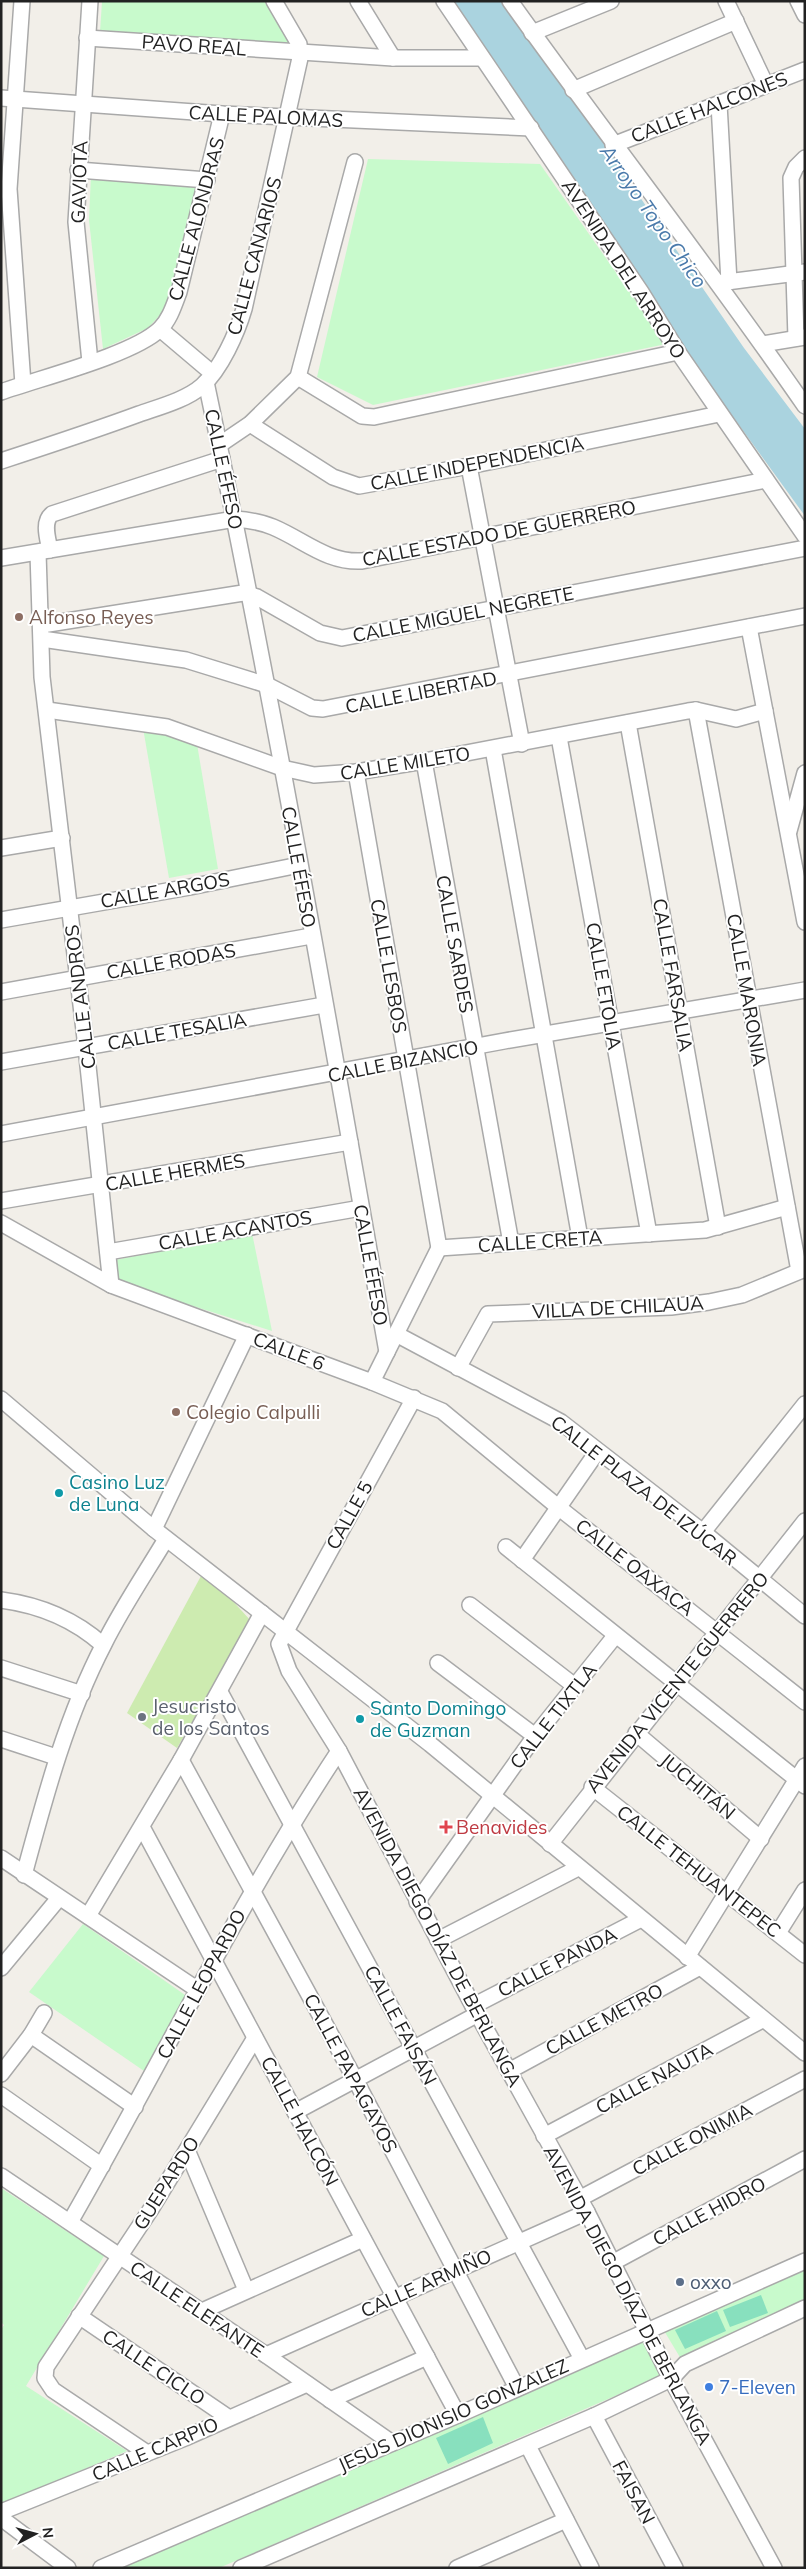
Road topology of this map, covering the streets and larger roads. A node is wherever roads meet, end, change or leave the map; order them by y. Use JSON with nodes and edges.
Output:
{"nodes":[{"id":1,"x":22,"y":1,"type":"edge"},
{"id":2,"x":90,"y":1,"type":"edge"},
{"id":3,"x":274,"y":1,"type":"edge"},
{"id":4,"x":358,"y":1,"type":"edge"},
{"id":5,"x":444,"y":1,"type":"edge"},
{"id":6,"x":510,"y":1,"type":"edge"},
{"id":7,"x":612,"y":1,"type":"edge"},
{"id":8,"x":726,"y":1,"type":"edge"},
{"id":9,"x":798,"y":1,"type":"edge"},
{"id":10,"x":805,"y":15,"type":"edge"},
{"id":11,"x":736,"y":21,"type":"junction"},
{"id":12,"x":532,"y":33,"type":"junction"},
{"id":13,"x":87,"y":38,"type":"junction"},
{"id":14,"x":300,"y":52,"type":"junction"},
{"id":15,"x":394,"y":58,"type":"junction"},
{"id":16,"x":482,"y":58,"type":"junction"},
{"id":17,"x":805,"y":70,"type":"edge"},
{"id":18,"x":766,"y":85,"type":"junction"},
{"id":19,"x":574,"y":90,"type":"junction"},
{"id":20,"x":1,"y":98,"type":"edge"},
{"id":21,"x":17,"y":100,"type":"junction"},
{"id":22,"x":719,"y":104,"type":"junction"},
{"id":23,"x":83,"y":105,"type":"junction"},
{"id":24,"x":222,"y":114,"type":"junction"},
{"id":25,"x":288,"y":118,"type":"junction"},
{"id":26,"x":531,"y":128,"type":"junction"},
{"id":27,"x":613,"y":145,"type":"junction"},
{"id":28,"x":805,"y":158,"type":"edge"},
{"id":29,"x":355,"y":162,"type":"dead end"},
{"id":30,"x":78,"y":170,"type":"junction"},
{"id":31,"x":207,"y":180,"type":"junction"},
{"id":32,"x":798,"y":206,"type":"edge"},
{"id":33,"x":799,"y":273,"type":"edge"},
{"id":34,"x":723,"y":282,"type":"junction"},
{"id":35,"x":160,"y":329,"type":"junction"},
{"id":36,"x":800,"y":338,"type":"edge"},
{"id":37,"x":762,"y":344,"type":"junction"},
{"id":38,"x":678,"y":352,"type":"junction"},
{"id":39,"x":90,"y":362,"type":"junction"},
{"id":40,"x":298,"y":377,"type":"junction"},
{"id":41,"x":209,"y":378,"type":"junction"},
{"id":42,"x":23,"y":384,"type":"junction"},
{"id":43,"x":1,"y":392,"type":"edge"},
{"id":44,"x":805,"y":406,"type":"edge"},
{"id":45,"x":719,"y":414,"type":"junction"},
{"id":46,"x":250,"y":424,"type":"junction"},
{"id":47,"x":220,"y":452,"type":"junction"},
{"id":48,"x":1,"y":461,"type":"edge"},
{"id":49,"x":469,"y":466,"type":"junction"},
{"id":50,"x":766,"y":480,"type":"junction"},
{"id":51,"x":235,"y":519,"type":"junction"},
{"id":52,"x":805,"y":536,"type":"edge"},
{"id":53,"x":482,"y":537,"type":"junction"},
{"id":54,"x":805,"y":548,"type":"edge"},
{"id":55,"x":44,"y":552,"type":"junction"},
{"id":56,"x":1,"y":558,"type":"edge"},
{"id":57,"x":246,"y":593,"type":"junction"},
{"id":58,"x":495,"y":608,"type":"junction"},
{"id":59,"x":805,"y":616,"type":"edge"},
{"id":60,"x":749,"y":627,"type":"junction"},
{"id":61,"x":42,"y":632,"type":"junction"},
{"id":62,"x":509,"y":675,"type":"junction"},
{"id":63,"x":267,"y":685,"type":"junction"},
{"id":64,"x":47,"y":710,"type":"junction"},
{"id":65,"x":696,"y":710,"type":"junction"},
{"id":66,"x":765,"y":711,"type":"junction"},
{"id":67,"x":628,"y":724,"type":"junction"},
{"id":68,"x":559,"y":737,"type":"junction"},
{"id":69,"x":522,"y":744,"type":"junction"},
{"id":70,"x":493,"y":749,"type":"junction"},
{"id":71,"x":424,"y":762,"type":"junction"},
{"id":72,"x":282,"y":768,"type":"junction"},
{"id":73,"x":356,"y":772,"type":"junction"},
{"id":74,"x":805,"y":772,"type":"edge"},
{"id":75,"x":788,"y":835,"type":"junction"},
{"id":76,"x":62,"y":838,"type":"junction"},
{"id":77,"x":1,"y":848,"type":"edge"},
{"id":78,"x":299,"y":865,"type":"junction"},
{"id":79,"x":69,"y":907,"type":"junction"},
{"id":80,"x":1,"y":920,"type":"edge"},
{"id":81,"x":805,"y":922,"type":"edge"},
{"id":82,"x":311,"y":936,"type":"junction"},
{"id":83,"x":78,"y":978,"type":"junction"},
{"id":84,"x":805,"y":990,"type":"edge"},
{"id":85,"x":1,"y":992,"type":"edge"},
{"id":86,"x":748,"y":999,"type":"junction"},
{"id":87,"x":324,"y":1004,"type":"junction"},
{"id":88,"x":679,"y":1011,"type":"junction"},
{"id":89,"x":610,"y":1022,"type":"junction"},
{"id":90,"x":543,"y":1034,"type":"junction"},
{"id":91,"x":86,"y":1047,"type":"junction"},
{"id":92,"x":474,"y":1047,"type":"junction"},
{"id":93,"x":406,"y":1059,"type":"junction"},
{"id":94,"x":1,"y":1062,"type":"edge"},
{"id":95,"x":337,"y":1073,"type":"junction"},
{"id":96,"x":94,"y":1116,"type":"junction"},
{"id":97,"x":1,"y":1134,"type":"edge"},
{"id":98,"x":350,"y":1142,"type":"junction"},
{"id":99,"x":101,"y":1184,"type":"junction"},
{"id":100,"x":1,"y":1201,"type":"edge"},
{"id":101,"x":787,"y":1207,"type":"junction"},
{"id":102,"x":361,"y":1208,"type":"junction"},
{"id":103,"x":1,"y":1223,"type":"edge"},
{"id":104,"x":718,"y":1227,"type":"junction"},
{"id":105,"x":649,"y":1234,"type":"junction"},
{"id":106,"x":580,"y":1238,"type":"junction"},
{"id":107,"x":511,"y":1243,"type":"junction"},
{"id":108,"x":439,"y":1248,"type":"junction"},
{"id":109,"x":108,"y":1252,"type":"junction"},
{"id":110,"x":802,"y":1270,"type":"edge"},
{"id":111,"x":111,"y":1285,"type":"junction"},
{"id":112,"x":396,"y":1334,"type":"junction"},
{"id":113,"x":247,"y":1335,"type":"junction"},
{"id":114,"x":387,"y":1352,"type":"junction"},
{"id":115,"x":458,"y":1368,"type":"junction"},
{"id":116,"x":372,"y":1382,"type":"junction"},
{"id":117,"x":1,"y":1398,"type":"edge"},
{"id":118,"x":414,"y":1398,"type":"junction"},
{"id":119,"x":805,"y":1404,"type":"edge"},
{"id":120,"x":597,"y":1452,"type":"junction"},
{"id":121,"x":558,"y":1507,"type":"junction"},
{"id":122,"x":803,"y":1526,"type":"edge"},
{"id":123,"x":154,"y":1530,"type":"junction"},
{"id":124,"x":703,"y":1532,"type":"junction"},
{"id":125,"x":166,"y":1539,"type":"junction"},
{"id":126,"x":506,"y":1547,"type":"dead end"},
{"id":127,"x":522,"y":1560,"type":"junction"},
{"id":128,"x":758,"y":1580,"type":"junction"},
{"id":129,"x":1,"y":1600,"type":"edge"},
{"id":130,"x":470,"y":1605,"type":"dead end"},
{"id":131,"x":262,"y":1613,"type":"junction"},
{"id":132,"x":805,"y":1616,"type":"edge"},
{"id":133,"x":284,"y":1632,"type":"junction"},
{"id":134,"x":717,"y":1632,"type":"junction"},
{"id":135,"x":615,"y":1636,"type":"junction"},
{"id":136,"x":103,"y":1645,"type":"junction"},
{"id":137,"x":438,"y":1664,"type":"dead end"},
{"id":138,"x":1,"y":1668,"type":"edge"},
{"id":139,"x":676,"y":1682,"type":"junction"},
{"id":140,"x":576,"y":1687,"type":"junction"},
{"id":141,"x":220,"y":1692,"type":"junction"},
{"id":142,"x":82,"y":1694,"type":"junction"},
{"id":143,"x":805,"y":1702,"type":"edge"},
{"id":144,"x":636,"y":1733,"type":"junction"},
{"id":145,"x":535,"y":1736,"type":"junction"},
{"id":146,"x":1,"y":1739,"type":"edge"},
{"id":147,"x":339,"y":1751,"type":"junction"},
{"id":148,"x":56,"y":1757,"type":"junction"},
{"id":149,"x":180,"y":1760,"type":"junction"},
{"id":150,"x":802,"y":1777,"type":"edge"},
{"id":151,"x":592,"y":1787,"type":"junction"},
{"id":152,"x":492,"y":1795,"type":"junction"},
{"id":153,"x":290,"y":1824,"type":"junction"},
{"id":154,"x":142,"y":1827,"type":"junction"},
{"id":155,"x":761,"y":1839,"type":"junction"},
{"id":156,"x":550,"y":1844,"type":"junction"},
{"id":157,"x":1,"y":1858,"type":"edge"},
{"id":158,"x":578,"y":1868,"type":"junction"},
{"id":159,"x":24,"y":1875,"type":"junction"},
{"id":160,"x":252,"y":1890,"type":"junction"},
{"id":161,"x":805,"y":1890,"type":"edge"},
{"id":162,"x":726,"y":1895,"type":"junction"},
{"id":163,"x":59,"y":1898,"type":"junction"},
{"id":164,"x":417,"y":1902,"type":"junction"},
{"id":165,"x":88,"y":1916,"type":"junction"},
{"id":166,"x":641,"y":1919,"type":"junction"},
{"id":167,"x":778,"y":1933,"type":"junction"},
{"id":168,"x":438,"y":1940,"type":"junction"},
{"id":169,"x":805,"y":1955,"type":"edge"},
{"id":170,"x":687,"y":1957,"type":"junction"},
{"id":171,"x":214,"y":1960,"type":"junction"},
{"id":172,"x":1,"y":1967,"type":"edge"},
{"id":173,"x":700,"y":1968,"type":"junction"},
{"id":174,"x":198,"y":1990,"type":"junction"},
{"id":175,"x":475,"y":2010,"type":"junction"},
{"id":176,"x":44,"y":2013,"type":"dead end"},
{"id":177,"x":762,"y":2020,"type":"junction"},
{"id":178,"x":31,"y":2035,"type":"junction"},
{"id":179,"x":255,"y":2038,"type":"junction"},
{"id":180,"x":414,"y":2049,"type":"junction"},
{"id":181,"x":805,"y":2054,"type":"edge"},
{"id":182,"x":509,"y":2071,"type":"junction"},
{"id":183,"x":1,"y":2074,"type":"edge"},
{"id":184,"x":805,"y":2079,"type":"edge"},
{"id":185,"x":356,"y":2081,"type":"junction"},
{"id":186,"x":1,"y":2095,"type":"edge"},
{"id":187,"x":135,"y":2107,"type":"junction"},
{"id":188,"x":295,"y":2112,"type":"junction"},
{"id":189,"x":544,"y":2136,"type":"junction"},
{"id":190,"x":187,"y":2150,"type":"junction"},
{"id":191,"x":805,"y":2159,"type":"edge"},
{"id":192,"x":102,"y":2166,"type":"junction"},
{"id":193,"x":1,"y":2176,"type":"edge"},
{"id":194,"x":579,"y":2199,"type":"junction"},
{"id":195,"x":587,"y":2212,"type":"junction"},
{"id":196,"x":70,"y":2222,"type":"junction"},
{"id":197,"x":363,"y":2239,"type":"junction"},
{"id":198,"x":518,"y":2243,"type":"junction"},
{"id":199,"x":120,"y":2257,"type":"junction"},
{"id":200,"x":805,"y":2261,"type":"edge"},
{"id":201,"x":612,"y":2263,"type":"junction"},
{"id":202,"x":455,"y":2270,"type":"junction"},
{"id":203,"x":246,"y":2290,"type":"junction"},
{"id":204,"x":394,"y":2296,"type":"junction"},
{"id":205,"x":805,"y":2308,"type":"edge"},
{"id":206,"x":202,"y":2311,"type":"junction"},
{"id":207,"x":79,"y":2316,"type":"junction"},
{"id":208,"x":648,"y":2330,"type":"junction"},
{"id":209,"x":266,"y":2354,"type":"junction"},
{"id":210,"x":427,"y":2357,"type":"junction"},
{"id":211,"x":582,"y":2359,"type":"junction"},
{"id":212,"x":671,"y":2379,"type":"junction"},
{"id":213,"x":307,"y":2384,"type":"junction"},
{"id":214,"x":517,"y":2388,"type":"junction"},
{"id":215,"x":330,"y":2400,"type":"junction"},
{"id":216,"x":458,"y":2415,"type":"junction"},
{"id":217,"x":594,"y":2416,"type":"junction"},
{"id":218,"x":229,"y":2418,"type":"junction"},
{"id":219,"x":392,"y":2443,"type":"junction"},
{"id":220,"x":528,"y":2446,"type":"junction"},
{"id":221,"x":148,"y":2453,"type":"junction"},
{"id":222,"x":1,"y":2512,"type":"edge"},
{"id":223,"x":1,"y":2518,"type":"edge"},
{"id":224,"x":566,"y":2520,"type":"junction"},
{"id":225,"x":103,"y":2567,"type":"edge"},
{"id":226,"x":68,"y":2568,"type":"edge"},
{"id":227,"x":241,"y":2568,"type":"edge"},
{"id":228,"x":457,"y":2568,"type":"edge"},
{"id":229,"x":591,"y":2568,"type":"edge"},
{"id":230,"x":675,"y":2568,"type":"edge"},
{"id":231,"x":774,"y":2568,"type":"edge"}],
"edges":[{"from":1,"to":21,"type":"street"},
{"from":2,"to":13,"type":"street","name":"GAVIOTA"},
{"from":3,"to":14,"type":"street"},
{"from":4,"to":15,"type":"street"},
{"from":5,"to":16,"type":"street","name":"AVENIDA DEL ARROYO"},
{"from":6,"to":12,"type":"street"},
{"from":7,"to":12,"type":"street"},
{"from":8,"to":11,"type":"street"},
{"from":9,"to":10,"type":"street"},
{"from":11,"to":18,"type":"street"},
{"from":11,"to":19,"type":"street"},
{"from":12,"to":19,"type":"street"},
{"from":13,"to":14,"type":"street","name":"PAVO REAL"},
{"from":13,"to":23,"type":"street","name":"GAVIOTA"},
{"from":14,"to":15,"type":"street","name":"PAVO REAL"},
{"from":14,"to":25,"type":"street","name":"CALLE CANARIOS"},
{"from":15,"to":16,"type":"street","name":"PAVO REAL"},
{"from":16,"to":26,"type":"street","name":"AVENIDA DEL ARROYO"},
{"from":17,"to":18,"type":"street","name":"CALLE HALCONES"},
{"from":18,"to":22,"type":"street","name":"CALLE HALCONES"},
{"from":19,"to":27,"type":"street"},
{"from":20,"to":21,"type":"street","name":"CALLE PALOMAS"},
{"from":21,"to":23,"type":"street","name":"CALLE PALOMAS"},
{"from":21,"to":42,"type":"street"},
{"from":22,"to":27,"type":"street","name":"CALLE HALCONES"},
{"from":22,"to":34,"type":"street"},
{"from":23,"to":24,"type":"street","name":"CALLE PALOMAS"},
{"from":23,"to":30,"type":"street","name":"GAVIOTA"},
{"from":24,"to":25,"type":"street","name":"CALLE PALOMAS"},
{"from":24,"to":31,"type":"street","name":"CALLE ALONDRAS"},
{"from":25,"to":26,"type":"street","name":"CALLE PALOMAS"},
{"from":25,"to":41,"type":"street","name":"CALLE CANARIOS"},
{"from":26,"to":38,"type":"street","name":"AVENIDA DEL ARROYO"},
{"from":27,"to":34,"type":"street"},
{"from":28,"to":32,"type":"street"},
{"from":29,"to":40,"type":"street"},
{"from":30,"to":31,"type":"street"},
{"from":30,"to":39,"type":"street","name":"GAVIOTA"},
{"from":31,"to":35,"type":"street","name":"CALLE ALONDRAS"},
{"from":32,"to":33,"type":"street"},
{"from":33,"to":34,"type":"street"},
{"from":33,"to":36,"type":"street"},
{"from":34,"to":37,"type":"street"},
{"from":35,"to":39,"type":"street","name":"CALLE ALONDRAS"},
{"from":35,"to":41,"type":"street"},
{"from":36,"to":37,"type":"street"},
{"from":37,"to":44,"type":"street"},
{"from":38,"to":40,"type":"street"},
{"from":38,"to":45,"type":"street","name":"AVENIDA DEL ARROYO"},
{"from":39,"to":42,"type":"street","name":"CALLE ALONDRAS"},
{"from":40,"to":46,"type":"street","name":"CALLE ANDROS"},
{"from":41,"to":47,"type":"street","name":"CALLE ÉFESO"},
{"from":41,"to":48,"type":"street","name":"CALLE CANARIOS"},
{"from":42,"to":43,"type":"street","name":"CALLE ALONDRAS"},
{"from":45,"to":49,"type":"street","name":"CALLE INDEPENDENCIA"},
{"from":45,"to":50,"type":"street","name":"AVENIDA DEL ARROYO"},
{"from":46,"to":47,"type":"street","name":"CALLE ANDROS"},
{"from":46,"to":49,"type":"street","name":"CALLE INDEPENDENCIA"},
{"from":47,"to":51,"type":"street","name":"CALLE ÉFESO"},
{"from":47,"to":55,"type":"street","name":"CALLE ANDROS"},
{"from":49,"to":53,"type":"street"},
{"from":50,"to":52,"type":"street","name":"AVENIDA DEL ARROYO"},
{"from":50,"to":53,"type":"street","name":"CALLE ESTADO DE GUERRERO"},
{"from":51,"to":53,"type":"street","name":"CALLE ESTADO DE GUERRERO"},
{"from":51,"to":55,"type":"street","name":"CALLE ESTADO DE GUERRERO"},
{"from":51,"to":57,"type":"street","name":"CALLE ÉFESO"},
{"from":53,"to":58,"type":"street"},
{"from":54,"to":58,"type":"street","name":"CALLE MIGUEL NEGRETE"},
{"from":55,"to":56,"type":"street","name":"CALLE ESTADO DE GUERRERO"},
{"from":55,"to":61,"type":"street","name":"CALLE ANDROS"},
{"from":57,"to":58,"type":"street","name":"CALLE MIGUEL NEGRETE"},
{"from":57,"to":61,"type":"street"},
{"from":57,"to":63,"type":"street","name":"CALLE ÉFESO"},
{"from":58,"to":62,"type":"street"},
{"from":59,"to":60,"type":"street","name":"CALLE LIBERTAD"},
{"from":60,"to":62,"type":"street","name":"CALLE LIBERTAD"},
{"from":60,"to":66,"type":"street"},
{"from":61,"to":63,"type":"street","name":"CALLE LIBERTAD"},
{"from":61,"to":64,"type":"street","name":"CALLE ANDROS"},
{"from":62,"to":63,"type":"street","name":"CALLE LIBERTAD"},
{"from":62,"to":69,"type":"street"},
{"from":63,"to":72,"type":"street","name":"CALLE ÉFESO"},
{"from":64,"to":72,"type":"street","name":"CALLE MILETO"},
{"from":64,"to":76,"type":"street","name":"CALLE ANDROS"},
{"from":65,"to":66,"type":"street","name":"CALLE MILETO"},
{"from":65,"to":67,"type":"street","name":"CALLE MILETO"},
{"from":65,"to":86,"type":"street","name":"CALLE MARONIA"},
{"from":66,"to":75,"type":"street"},
{"from":67,"to":68,"type":"street","name":"CALLE MILETO"},
{"from":67,"to":88,"type":"street","name":"CALLE FARSALIA"},
{"from":68,"to":69,"type":"street","name":"CALLE MILETO"},
{"from":68,"to":89,"type":"street","name":"CALLE ETOLIA"},
{"from":69,"to":70,"type":"street","name":"CALLE MILETO"},
{"from":70,"to":71,"type":"street","name":"CALLE MILETO"},
{"from":70,"to":90,"type":"street"},
{"from":71,"to":73,"type":"street","name":"CALLE MILETO"},
{"from":71,"to":92,"type":"street","name":"CALLE SARDES"},
{"from":72,"to":73,"type":"street","name":"CALLE MILETO"},
{"from":72,"to":78,"type":"street","name":"CALLE ÉFESO"},
{"from":73,"to":93,"type":"street","name":"CALLE LESBOS"},
{"from":74,"to":75,"type":"street"},
{"from":75,"to":81,"type":"street"},
{"from":76,"to":77,"type":"street"},
{"from":76,"to":79,"type":"street","name":"CALLE ANDROS"},
{"from":78,"to":79,"type":"street","name":"CALLE ARGOS"},
{"from":78,"to":82,"type":"street","name":"CALLE ÉFESO"},
{"from":79,"to":80,"type":"street","name":"CALLE ARGOS"},
{"from":79,"to":83,"type":"street","name":"CALLE ANDROS"},
{"from":82,"to":83,"type":"street","name":"CALLE RODAS"},
{"from":82,"to":87,"type":"street","name":"CALLE ÉFESO"},
{"from":83,"to":85,"type":"street","name":"CALLE RODAS"},
{"from":83,"to":91,"type":"street","name":"CALLE ANDROS"},
{"from":84,"to":86,"type":"street","name":"CALLE BIZANCIO"},
{"from":86,"to":88,"type":"street","name":"CALLE BIZANCIO"},
{"from":86,"to":101,"type":"street","name":"CALLE MARONIA"},
{"from":87,"to":91,"type":"street","name":"CALLE TESALIA"},
{"from":87,"to":95,"type":"street","name":"CALLE ÉFESO"},
{"from":88,"to":89,"type":"street","name":"CALLE BIZANCIO"},
{"from":88,"to":104,"type":"street","name":"CALLE FARSALIA"},
{"from":89,"to":90,"type":"street","name":"CALLE BIZANCIO"},
{"from":89,"to":105,"type":"street","name":"CALLE ETOLIA"},
{"from":90,"to":92,"type":"street","name":"CALLE BIZANCIO"},
{"from":90,"to":106,"type":"street"},
{"from":91,"to":94,"type":"street","name":"CALLE TESALIA"},
{"from":91,"to":96,"type":"street","name":"CALLE ANDROS"},
{"from":92,"to":93,"type":"street","name":"CALLE BIZANCIO"},
{"from":92,"to":107,"type":"street","name":"CALLE SARDES"},
{"from":93,"to":95,"type":"street","name":"CALLE BIZANCIO"},
{"from":93,"to":108,"type":"street","name":"CALLE LESBOS"},
{"from":95,"to":96,"type":"street","name":"CALLE BIZANCIO"},
{"from":95,"to":98,"type":"street","name":"CALLE ÉFESO"},
{"from":96,"to":97,"type":"street","name":"CALLE BIZANCIO"},
{"from":96,"to":99,"type":"street","name":"CALLE ANDROS"},
{"from":98,"to":99,"type":"street","name":"CALLE HERMES"},
{"from":98,"to":102,"type":"street","name":"CALLE ÉFESO"},
{"from":99,"to":100,"type":"street","name":"CALLE HERMES"},
{"from":99,"to":109,"type":"street","name":"CALLE ANDROS"},
{"from":101,"to":104,"type":"street","name":"CALLE CRETA"},
{"from":101,"to":110,"type":"street","name":"CALLE MARONIA"},
{"from":102,"to":109,"type":"street","name":"CALLE ACANTOS"},
{"from":102,"to":114,"type":"street","name":"CALLE ÉFESO"},
{"from":103,"to":111,"type":"street","name":"CALLE 6"},
{"from":104,"to":105,"type":"street","name":"CALLE CRETA"},
{"from":105,"to":106,"type":"street","name":"CALLE CRETA"},
{"from":106,"to":107,"type":"street","name":"CALLE CRETA"},
{"from":107,"to":108,"type":"street","name":"CALLE CRETA"},
{"from":108,"to":112,"type":"street"},
{"from":109,"to":111,"type":"street","name":"CALLE ANDROS"},
{"from":110,"to":115,"type":"street","name":"VILLA DE CHILAUA"},
{"from":111,"to":113,"type":"street","name":"CALLE 6"},
{"from":112,"to":114,"type":"street"},
{"from":112,"to":115,"type":"street","name":"CALLE PLAZA DE IZÚCAR"},
{"from":113,"to":116,"type":"street","name":"CALLE 6"},
{"from":113,"to":123,"type":"street"},
{"from":114,"to":116,"type":"street"},
{"from":115,"to":120,"type":"street","name":"CALLE PLAZA DE IZÚCAR"},
{"from":116,"to":118,"type":"street","name":"CALLE 6"},
{"from":117,"to":123,"type":"street"},
{"from":118,"to":121,"type":"street","name":"CALLE 6"},
{"from":118,"to":133,"type":"street","name":"CALLE 5"},
{"from":119,"to":124,"type":"street"},
{"from":120,"to":121,"type":"street"},
{"from":120,"to":124,"type":"street","name":"CALLE PLAZA DE IZÚCAR"},
{"from":121,"to":127,"type":"street"},
{"from":121,"to":134,"type":"street","name":"CALLE OAXACA"},
{"from":122,"to":128,"type":"street","name":"AVENIDA VICENTE GUERRERO"},
{"from":123,"to":125,"type":"street"},
{"from":124,"to":128,"type":"street","name":"CALLE PLAZA DE IZÚCAR"},
{"from":125,"to":131,"type":"street"},
{"from":125,"to":136,"type":"street"},
{"from":126,"to":127,"type":"street"},
{"from":127,"to":135,"type":"street"},
{"from":128,"to":132,"type":"street","name":"CALLE PLAZA DE IZÚCAR"},
{"from":128,"to":134,"type":"street","name":"AVENIDA VICENTE GUERRERO"},
{"from":129,"to":136,"type":"street"},
{"from":130,"to":140,"type":"street"},
{"from":131,"to":133,"type":"street"},
{"from":131,"to":141,"type":"street"},
{"from":133,"to":147,"type":"street","name":"AVENIDA DIEGO DÍAZ DE BERLANGA"},
{"from":133,"to":152,"type":"street"},
{"from":134,"to":139,"type":"street","name":"AVENIDA VICENTE GUERRERO"},
{"from":134,"to":143,"type":"street","name":"CALLE OAXACA"},
{"from":135,"to":139,"type":"street"},
{"from":135,"to":140,"type":"street","name":"CALLE TIXTLA"},
{"from":136,"to":142,"type":"street"},
{"from":137,"to":145,"type":"street"},
{"from":138,"to":142,"type":"street"},
{"from":139,"to":144,"type":"street","name":"AVENIDA VICENTE GUERRERO"},
{"from":139,"to":150,"type":"street"},
{"from":140,"to":145,"type":"street","name":"CALLE TIXTLA"},
{"from":141,"to":149,"type":"street"},
{"from":141,"to":153,"type":"street","name":"CALLE FAISÁN"},
{"from":142,"to":148,"type":"street"},
{"from":144,"to":151,"type":"street","name":"AVENIDA VICENTE GUERRERO"},
{"from":144,"to":155,"type":"street","name":"JUCHITÁN"},
{"from":145,"to":152,"type":"street","name":"CALLE TIXTLA"},
{"from":146,"to":148,"type":"street"},
{"from":147,"to":153,"type":"street","name":"CALLE LEOPARDO"},
{"from":147,"to":164,"type":"street","name":"AVENIDA DIEGO DÍAZ DE BERLANGA"},
{"from":148,"to":159,"type":"street"},
{"from":149,"to":154,"type":"street"},
{"from":149,"to":160,"type":"street","name":"CALLE PAPAGAYOS"},
{"from":150,"to":155,"type":"street"},
{"from":151,"to":156,"type":"street","name":"AVENIDA VICENTE GUERRERO"},
{"from":151,"to":162,"type":"street","name":"CALLE TEHUANTEPEC"},
{"from":152,"to":156,"type":"street"},
{"from":152,"to":164,"type":"street","name":"CALLE TIXTLA"},
{"from":153,"to":160,"type":"street","name":"CALLE LEOPARDO"},
{"from":153,"to":180,"type":"street","name":"CALLE FAISÁN"},
{"from":154,"to":165,"type":"street"},
{"from":154,"to":171,"type":"street","name":"CALLE HALCÓN"},
{"from":155,"to":162,"type":"street"},
{"from":156,"to":158,"type":"street"},
{"from":157,"to":159,"type":"street"},
{"from":158,"to":166,"type":"street"},
{"from":158,"to":168,"type":"street"},
{"from":159,"to":163,"type":"street"},
{"from":160,"to":171,"type":"street","name":"CALLE LEOPARDO"},
{"from":160,"to":185,"type":"street","name":"CALLE PAPAGAYOS"},
{"from":161,"to":167,"type":"street"},
{"from":162,"to":167,"type":"street","name":"CALLE TEHUANTEPEC"},
{"from":162,"to":170,"type":"street"},
{"from":163,"to":165,"type":"street"},
{"from":163,"to":172,"type":"street"},
{"from":164,"to":168,"type":"street","name":"AVENIDA DIEGO DÍAZ DE BERLANGA"},
{"from":165,"to":174,"type":"street"},
{"from":166,"to":170,"type":"street"},
{"from":166,"to":175,"type":"street","name":"CALLE PANDA"},
{"from":167,"to":169,"type":"street","name":"CALLE TEHUANTEPEC"},
{"from":168,"to":175,"type":"street","name":"AVENIDA DIEGO DÍAZ DE BERLANGA"},
{"from":170,"to":173,"type":"street"},
{"from":171,"to":174,"type":"street","name":"CALLE LEOPARDO"},
{"from":171,"to":179,"type":"street","name":"CALLE HALCÓN"},
{"from":173,"to":177,"type":"street"},
{"from":173,"to":182,"type":"street","name":"CALLE METRO"},
{"from":174,"to":187,"type":"street","name":"CALLE LEOPARDO"},
{"from":175,"to":180,"type":"street","name":"CALLE PANDA"},
{"from":175,"to":182,"type":"street","name":"AVENIDA DIEGO DÍAZ DE BERLANGA"},
{"from":176,"to":178,"type":"street"},
{"from":177,"to":181,"type":"street"},
{"from":177,"to":189,"type":"street","name":"CALLE NAUTA"},
{"from":178,"to":183,"type":"street"},
{"from":178,"to":187,"type":"street"},
{"from":179,"to":188,"type":"street","name":"CALLE HALCÓN"},
{"from":179,"to":190,"type":"street","name":"GUEPARDO"},
{"from":180,"to":185,"type":"street","name":"CALLE PANDA"},
{"from":180,"to":198,"type":"street","name":"CALLE FAISÁN"},
{"from":182,"to":189,"type":"street","name":"AVENIDA DIEGO DÍAZ DE BERLANGA"},
{"from":184,"to":194,"type":"street","name":"CALLE ONIMIA"},
{"from":185,"to":188,"type":"street","name":"CALLE PANDA"},
{"from":185,"to":202,"type":"street","name":"CALLE PAPAGAYOS"},
{"from":186,"to":192,"type":"street"},
{"from":187,"to":192,"type":"street","name":"CALLE LEOPARDO"},
{"from":188,"to":197,"type":"street","name":"CALLE HALCÓN"},
{"from":189,"to":194,"type":"street","name":"AVENIDA DIEGO DÍAZ DE BERLANGA"},
{"from":190,"to":199,"type":"street","name":"GUEPARDO"},
{"from":190,"to":203,"type":"street"},
{"from":191,"to":201,"type":"street","name":"CALLE HIDRO"},
{"from":192,"to":196,"type":"street","name":"CALLE LEOPARDO"},
{"from":193,"to":196,"type":"street","name":"CALLE ELEFANTE"},
{"from":194,"to":195,"type":"street","name":"AVENIDA DIEGO DÍAZ DE BERLANGA"},
{"from":195,"to":198,"type":"street","name":"CALLE ARMIÑO"},
{"from":195,"to":201,"type":"street","name":"AVENIDA DIEGO DÍAZ DE BERLANGA"},
{"from":196,"to":199,"type":"street","name":"CALLE ELEFANTE"},
{"from":197,"to":203,"type":"street"},
{"from":197,"to":204,"type":"street","name":"CALLE HALCÓN"},
{"from":198,"to":202,"type":"street","name":"CALLE ARMIÑO"},
{"from":198,"to":211,"type":"street","name":"CALLE FAISÁN"},
{"from":199,"to":206,"type":"street","name":"CALLE ELEFANTE"},
{"from":199,"to":207,"type":"street","name":"GUEPARDO"},
{"from":200,"to":208,"type":"street","name":"JESUS DIONISIO GONZALEZ"},
{"from":201,"to":208,"type":"street","name":"AVENIDA DIEGO DÍAZ DE BERLANGA"},
{"from":202,"to":204,"type":"street","name":"CALLE ARMIÑO"},
{"from":202,"to":214,"type":"street","name":"CALLE PAPAGAYOS"},
{"from":203,"to":206,"type":"street"},
{"from":204,"to":209,"type":"street","name":"CALLE ARMIÑO"},
{"from":204,"to":210,"type":"street","name":"CALLE HALCÓN"},
{"from":205,"to":212,"type":"street"},
{"from":206,"to":209,"type":"street","name":"CALLE ELEFANTE"},
{"from":207,"to":218,"type":"street","name":"CALLE CICLO"},
{"from":207,"to":221,"type":"street","name":"GUEPARDO"},
{"from":208,"to":211,"type":"street","name":"JESUS DIONISIO GONZALEZ"},
{"from":208,"to":212,"type":"street","name":"AVENIDA DIEGO DÍAZ DE BERLANGA"},
{"from":209,"to":213,"type":"street","name":"CALLE ELEFANTE"},
{"from":210,"to":215,"type":"street"},
{"from":210,"to":216,"type":"street","name":"CALLE HALCÓN"},
{"from":211,"to":214,"type":"street","name":"JESUS DIONISIO GONZALEZ"},
{"from":212,"to":217,"type":"street"},
{"from":212,"to":231,"type":"street","name":"AVENIDA DIEGO DÍAZ DE BERLANGA"},
{"from":213,"to":215,"type":"street","name":"CALLE ELEFANTE"},
{"from":213,"to":218,"type":"street","name":"CALLE CARPIO"},
{"from":214,"to":216,"type":"street","name":"JESUS DIONISIO GONZALEZ"},
{"from":215,"to":219,"type":"street","name":"CALLE ELEFANTE"},
{"from":216,"to":219,"type":"street","name":"JESUS DIONISIO GONZALEZ"},
{"from":217,"to":220,"type":"street"},
{"from":217,"to":230,"type":"street","name":"FAISAN"},
{"from":218,"to":221,"type":"street","name":"CALLE CARPIO"},
{"from":219,"to":225,"type":"street","name":"JESUS DIONISIO GONZALEZ"},
{"from":220,"to":224,"type":"street"},
{"from":220,"to":227,"type":"street"},
{"from":221,"to":222,"type":"street","name":"CALLE CARPIO"},
{"from":223,"to":226,"type":"street"},
{"from":224,"to":228,"type":"street"},
{"from":224,"to":229,"type":"street"}]}
